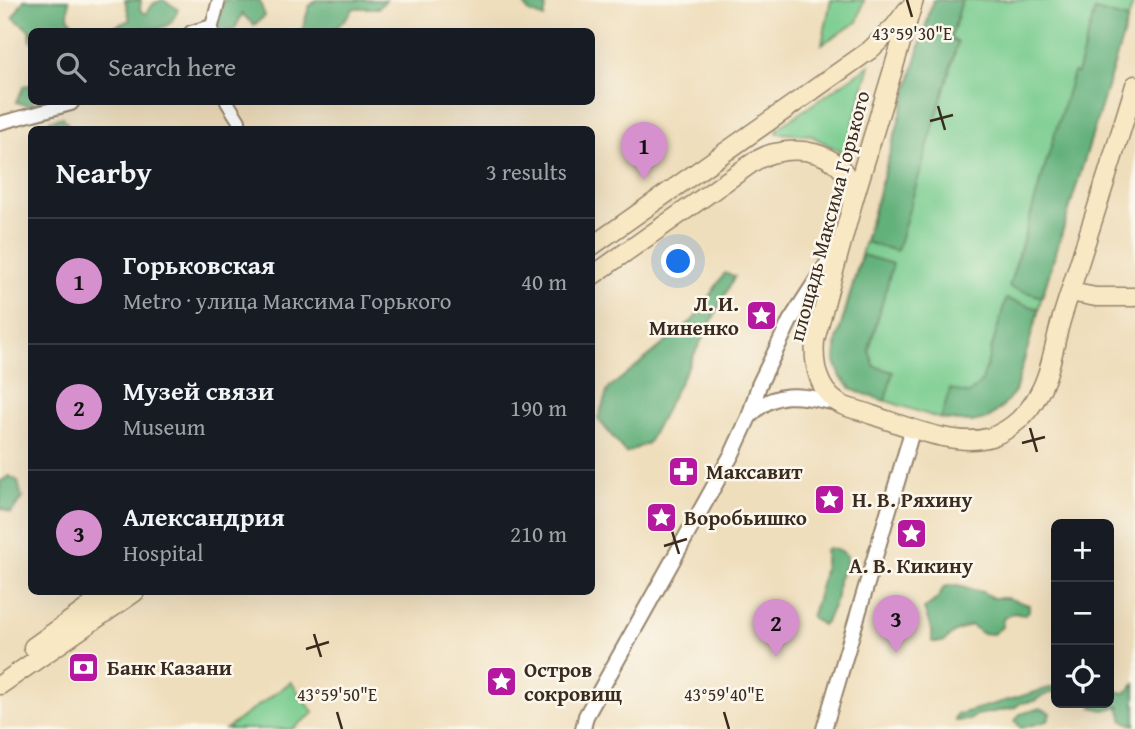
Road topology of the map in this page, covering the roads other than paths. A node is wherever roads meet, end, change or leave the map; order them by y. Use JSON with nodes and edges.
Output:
{"nodes":[{"id":1,"x":219,"y":0,"type":"edge"},
{"id":2,"x":914,"y":0,"type":"edge"},
{"id":3,"x":212,"y":28,"type":"edge"},
{"id":4,"x":1135,"y":85,"type":"edge"},
{"id":5,"x":67,"y":105,"type":"edge"},
{"id":6,"x":229,"y":105,"type":"edge"},
{"id":7,"x":239,"y":121,"type":"dead end"},
{"id":8,"x":0,"y":123,"type":"edge"},
{"id":9,"x":853,"y":202,"type":"junction"},
{"id":10,"x":843,"y":240,"type":"junction"},
{"id":11,"x":595,"y":244,"type":"edge"},
{"id":12,"x":595,"y":274,"type":"edge"},
{"id":13,"x":1070,"y":292,"type":"junction"},
{"id":14,"x":1135,"y":297,"type":"edge"},
{"id":15,"x":842,"y":405,"type":"junction"},
{"id":16,"x":749,"y":417,"type":"junction"},
{"id":17,"x":913,"y":428,"type":"junction"},
{"id":18,"x":106,"y":595,"type":"edge"},
{"id":19,"x":131,"y":595,"type":"edge"},
{"id":20,"x":0,"y":671,"type":"edge"},
{"id":21,"x":0,"y":685,"type":"edge"},
{"id":22,"x":584,"y":723,"type":"edge"},
{"id":23,"x":571,"y":729,"type":"edge"},
{"id":24,"x":824,"y":729,"type":"edge"}],
"edges":[{"from":1,"to":3,"type":"street"},
{"from":2,"to":9,"type":"main road","name":"площадь Максима Горького"},
{"from":2,"to":11,"type":"main road"},
{"from":4,"to":13,"type":"main road","name":"площадь Максима Горького"},
{"from":5,"to":8,"type":"street"},
{"from":6,"to":7,"type":"street"},
{"from":9,"to":10,"type":"main road","name":"площадь Максима Горького"},
{"from":9,"to":12,"type":"main road"},
{"from":10,"to":15,"type":"main road","name":"площадь Максима Горького"},
{"from":10,"to":16,"type":"street"},
{"from":13,"to":14,"type":"main road"},
{"from":13,"to":17,"type":"main road","name":"площадь Максима Горького"},
{"from":15,"to":16,"type":"street"},
{"from":15,"to":17,"type":"main road","name":"площадь Максима Горького"},
{"from":16,"to":22,"type":"street"},
{"from":17,"to":24,"type":"street"},
{"from":18,"to":20,"type":"main road"},
{"from":19,"to":21,"type":"main road"},
{"from":22,"to":23,"type":"street"}]}
